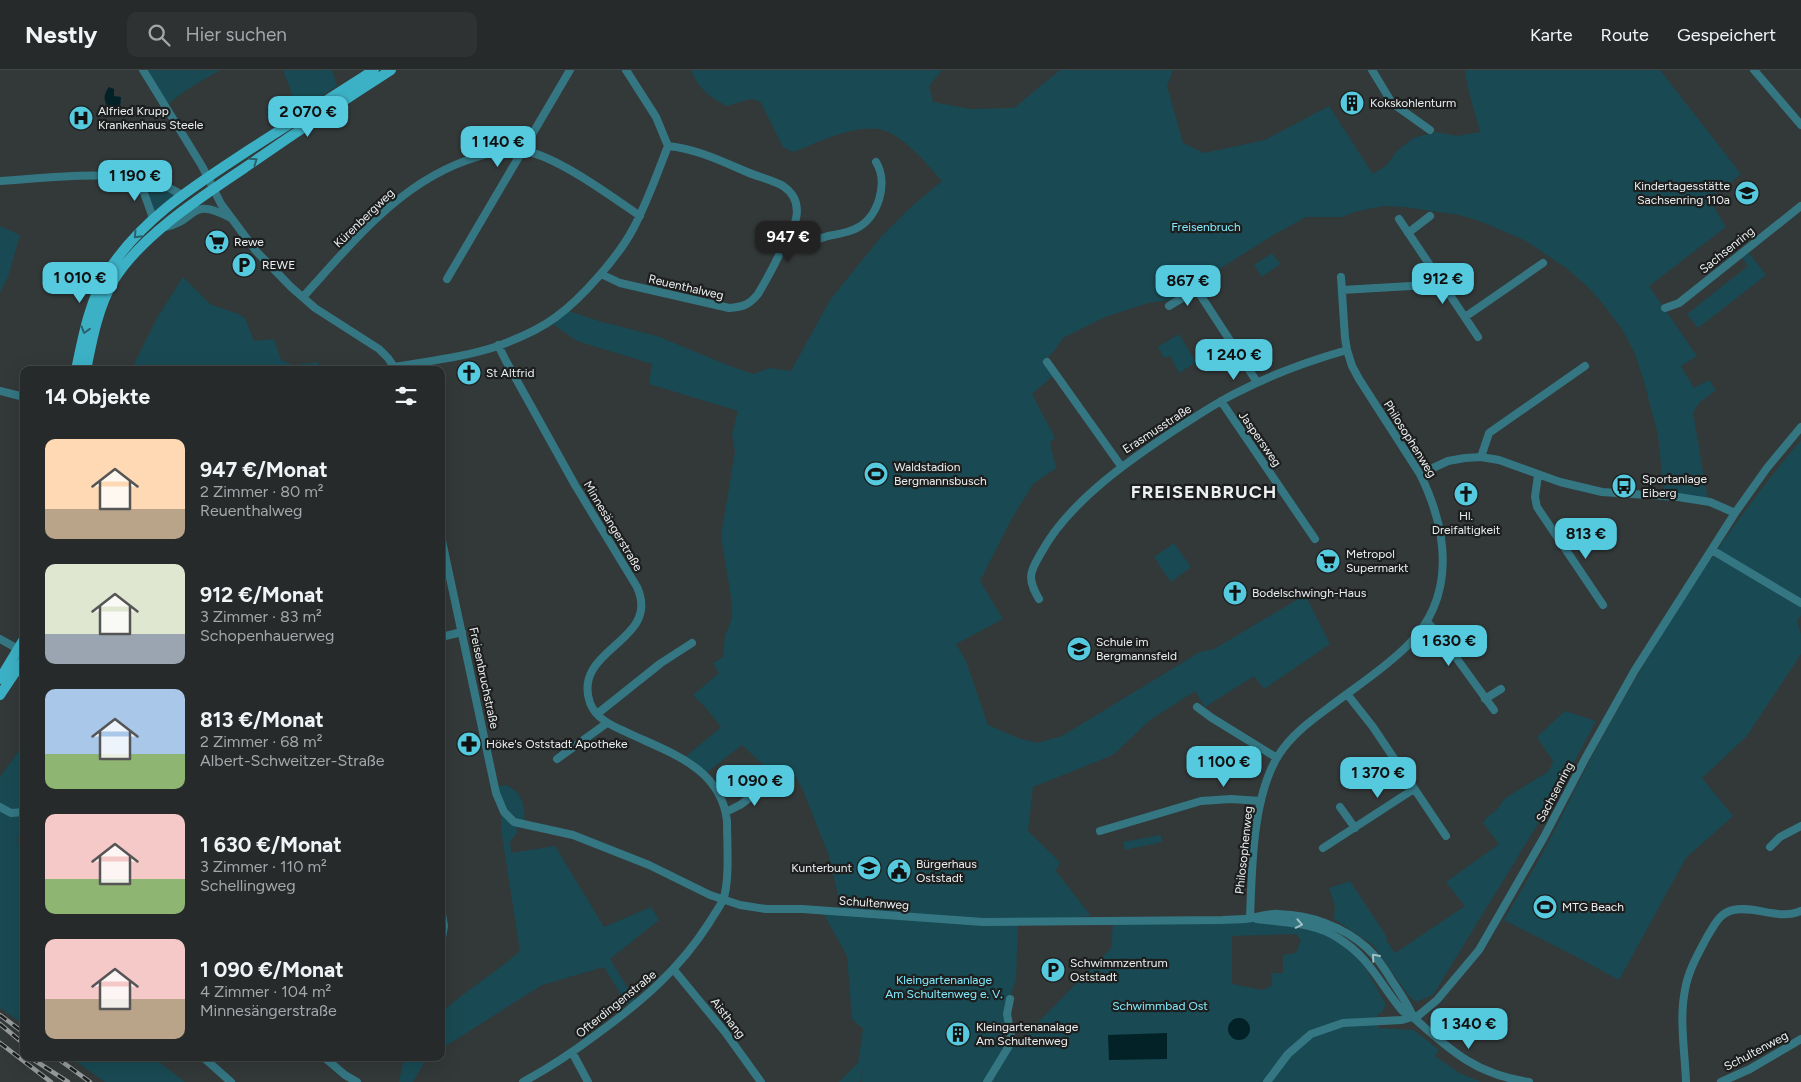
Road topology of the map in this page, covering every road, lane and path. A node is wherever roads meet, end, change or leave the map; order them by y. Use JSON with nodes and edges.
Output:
{"nodes":[{"id":1,"x":143,"y":70,"type":"edge"},
{"id":2,"x":374,"y":70,"type":"edge"},
{"id":3,"x":391,"y":70,"type":"edge"},
{"id":4,"x":570,"y":70,"type":"edge"},
{"id":5,"x":626,"y":70,"type":"edge"},
{"id":6,"x":1372,"y":70,"type":"edge"},
{"id":7,"x":1758,"y":71,"type":"edge"},
{"id":8,"x":1801,"y":125,"type":"edge"},
{"id":9,"x":1430,"y":130,"type":"dead end"},
{"id":10,"x":668,"y":146,"type":"junction"},
{"id":11,"x":524,"y":150,"type":"junction"},
{"id":12,"x":876,"y":162,"type":"dead end"},
{"id":13,"x":208,"y":177,"type":"junction"},
{"id":14,"x":139,"y":179,"type":"junction"},
{"id":15,"x":0,"y":181,"type":"edge"},
{"id":16,"x":213,"y":188,"type":"junction"},
{"id":17,"x":182,"y":195,"type":"junction"},
{"id":18,"x":1801,"y":206,"type":"edge"},
{"id":19,"x":640,"y":216,"type":"junction"},
{"id":20,"x":1430,"y":216,"type":"dead end"},
{"id":21,"x":153,"y":218,"type":"junction"},
{"id":22,"x":232,"y":219,"type":"junction"},
{"id":23,"x":1399,"y":219,"type":"dead end"},
{"id":24,"x":165,"y":226,"type":"junction"},
{"id":25,"x":1408,"y":233,"type":"junction"},
{"id":26,"x":790,"y":239,"type":"junction"},
{"id":27,"x":1543,"y":263,"type":"dead end"},
{"id":28,"x":601,"y":274,"type":"junction"},
{"id":29,"x":1341,"y":276,"type":"dead end"},
{"id":30,"x":447,"y":279,"type":"dead end"},
{"id":31,"x":1439,"y":280,"type":"junction"},
{"id":32,"x":1342,"y":290,"type":"junction"},
{"id":33,"x":303,"y":297,"type":"junction"},
{"id":34,"x":1169,"y":306,"type":"dead end"},
{"id":35,"x":1665,"y":308,"type":"dead end"},
{"id":36,"x":1465,"y":317,"type":"junction"},
{"id":37,"x":1478,"y":337,"type":"dead end"},
{"id":38,"x":498,"y":346,"type":"junction"},
{"id":39,"x":1347,"y":350,"type":"junction"},
{"id":40,"x":1047,"y":362,"type":"dead end"},
{"id":41,"x":77,"y":366,"type":"edge"},
{"id":42,"x":87,"y":366,"type":"edge"},
{"id":43,"x":393,"y":366,"type":"edge"},
{"id":44,"x":410,"y":366,"type":"edge"},
{"id":45,"x":1584,"y":366,"type":"dead end"},
{"id":46,"x":1257,"y":382,"type":"junction"},
{"id":47,"x":0,"y":391,"type":"edge"},
{"id":48,"x":20,"y":396,"type":"edge"},
{"id":49,"x":1220,"y":401,"type":"junction"},
{"id":50,"x":1801,"y":427,"type":"edge"},
{"id":51,"x":1481,"y":457,"type":"junction"},
{"id":52,"x":1121,"y":466,"type":"junction"},
{"id":53,"x":1420,"y":474,"type":"junction"},
{"id":54,"x":1538,"y":474,"type":"junction"},
{"id":55,"x":1735,"y":514,"type":"junction"},
{"id":56,"x":1315,"y":539,"type":"dead end"},
{"id":57,"x":1712,"y":550,"type":"junction"},
{"id":58,"x":445,"y":554,"type":"edge"},
{"id":59,"x":1039,"y":599,"type":"dead end"},
{"id":60,"x":1801,"y":604,"type":"edge"},
{"id":61,"x":1603,"y":605,"type":"dead end"},
{"id":62,"x":1427,"y":622,"type":"junction"},
{"id":63,"x":462,"y":632,"type":"junction"},
{"id":64,"x":445,"y":636,"type":"edge"},
{"id":65,"x":0,"y":639,"type":"edge"},
{"id":66,"x":692,"y":643,"type":"dead end"},
{"id":67,"x":20,"y":646,"type":"edge"},
{"id":68,"x":18,"y":649,"type":"junction"},
{"id":69,"x":20,"y":665,"type":"edge"},
{"id":70,"x":0,"y":679,"type":"edge"},
{"id":71,"x":1501,"y":689,"type":"dead end"},
{"id":72,"x":1347,"y":694,"type":"junction"},
{"id":73,"x":0,"y":695,"type":"edge"},
{"id":74,"x":1485,"y":699,"type":"junction"},
{"id":75,"x":1197,"y":708,"type":"dead end"},
{"id":76,"x":1494,"y":710,"type":"dead end"},
{"id":77,"x":597,"y":714,"type":"junction"},
{"id":78,"x":607,"y":723,"type":"junction"},
{"id":79,"x":1277,"y":758,"type":"junction"},
{"id":80,"x":557,"y":759,"type":"dead end"},
{"id":81,"x":774,"y":780,"type":"dead end"},
{"id":82,"x":1414,"y":789,"type":"junction"},
{"id":83,"x":1260,"y":801,"type":"junction"},
{"id":84,"x":0,"y":807,"type":"edge"},
{"id":85,"x":1340,"y":807,"type":"dead end"},
{"id":86,"x":20,"y":812,"type":"edge"},
{"id":87,"x":726,"y":812,"type":"junction"},
{"id":88,"x":512,"y":820,"type":"joint"},
{"id":89,"x":1801,"y":826,"type":"edge"},
{"id":90,"x":1355,"y":828,"type":"junction"},
{"id":91,"x":1100,"y":832,"type":"dead end"},
{"id":92,"x":1446,"y":836,"type":"dead end"},
{"id":93,"x":1770,"y":847,"type":"dead end"},
{"id":94,"x":1323,"y":848,"type":"dead end"},
{"id":95,"x":723,"y":900,"type":"junction"},
{"id":96,"x":1801,"y":911,"type":"edge"},
{"id":97,"x":1250,"y":918,"type":"junction"},
{"id":98,"x":674,"y":970,"type":"junction"},
{"id":99,"x":1010,"y":999,"type":"dead end"},
{"id":100,"x":1413,"y":1017,"type":"junction"},
{"id":101,"x":1801,"y":1039,"type":"edge"},
{"id":102,"x":572,"y":1052,"type":"junction"},
{"id":103,"x":207,"y":1061,"type":"edge"},
{"id":104,"x":328,"y":1061,"type":"edge"},
{"id":105,"x":231,"y":1082,"type":"edge"},
{"id":106,"x":356,"y":1082,"type":"edge"},
{"id":107,"x":523,"y":1082,"type":"edge"},
{"id":108,"x":588,"y":1082,"type":"edge"},
{"id":109,"x":761,"y":1082,"type":"edge"},
{"id":110,"x":987,"y":1082,"type":"edge"},
{"id":111,"x":1267,"y":1082,"type":"edge"},
{"id":112,"x":1529,"y":1082,"type":"edge"},
{"id":113,"x":1686,"y":1082,"type":"edge"},
{"id":114,"x":1721,"y":1082,"type":"edge"}],
"edges":[{"from":1,"to":13,"type":"street"},
{"from":2,"to":13,"type":"main road"},
{"from":16,"to":3,"type":"main road","one_way":true},
{"from":4,"to":11,"type":"street"},
{"from":5,"to":10,"type":"street"},
{"from":6,"to":9,"type":"street"},
{"from":7,"to":8,"type":"street"},
{"from":10,"to":19,"type":"street"},
{"from":10,"to":26,"type":"street","name":"Reuenthalweg"},
{"from":11,"to":19,"type":"street","name":"Kürenbergweg"},
{"from":11,"to":30,"type":"street"},
{"from":11,"to":33,"type":"street","name":"Kürenbergweg"},
{"from":12,"to":26,"type":"street"},
{"from":13,"to":16,"type":"street"},
{"from":13,"to":17,"type":"main road"},
{"from":14,"to":15,"type":"street"},
{"from":14,"to":17,"type":"street"},
{"from":14,"to":21,"type":"street"},
{"from":16,"to":22,"type":"street"},
{"from":16,"to":24,"type":"main road"},
{"from":17,"to":21,"type":"main road"},
{"from":18,"to":35,"type":"street","name":"Sachsenring"},
{"from":19,"to":28,"type":"street"},
{"from":20,"to":25,"type":"street"},
{"from":21,"to":41,"type":"main road","one_way":true},
{"from":22,"to":24,"type":"street"},
{"from":22,"to":33,"type":"street"},
{"from":23,"to":25,"type":"street"},
{"from":24,"to":42,"type":"main road"},
{"from":25,"to":31,"type":"street"},
{"from":26,"to":28,"type":"street","name":"Reuenthalweg"},
{"from":27,"to":36,"type":"street"},
{"from":28,"to":38,"type":"street"},
{"from":29,"to":32,"type":"street","name":"Philosophenweg"},
{"from":31,"to":32,"type":"street"},
{"from":31,"to":36,"type":"street"},
{"from":32,"to":39,"type":"street","name":"Philosophenweg"},
{"from":33,"to":43,"type":"street"},
{"from":34,"to":46,"type":"street"},
{"from":36,"to":37,"type":"street"},
{"from":38,"to":44,"type":"street"},
{"from":38,"to":77,"type":"street","name":"Minnesängerstraße"},
{"from":39,"to":46,"type":"street","name":"Erasmusstraße"},
{"from":39,"to":53,"type":"street","name":"Philosophenweg"},
{"from":40,"to":52,"type":"street","name":"Erasmusstraße"},
{"from":45,"to":51,"type":"street"},
{"from":46,"to":49,"type":"street","name":"Erasmusstraße"},
{"from":47,"to":48,"type":"street"},
{"from":49,"to":52,"type":"street","name":"Erasmusstraße"},
{"from":49,"to":56,"type":"street","name":"Jaspersweg"},
{"from":50,"to":55,"type":"street","name":"Sachsenring"},
{"from":51,"to":53,"type":"street"},
{"from":51,"to":54,"type":"street"},
{"from":52,"to":59,"type":"street","name":"Erasmusstraße"},
{"from":53,"to":62,"type":"street","name":"Philosophenweg"},
{"from":54,"to":55,"type":"street"},
{"from":54,"to":61,"type":"street"},
{"from":55,"to":57,"type":"street","name":"Sachsenring"},
{"from":57,"to":60,"type":"street"},
{"from":57,"to":100,"type":"street","name":"Sachsenring"},
{"from":58,"to":63,"type":"street","name":"Freisenbruchstraße"},
{"from":62,"to":72,"type":"street","name":"Philosophenweg"},
{"from":62,"to":74,"type":"street"},
{"from":63,"to":64,"type":"street"},
{"from":63,"to":88,"type":"street","name":"Freisenbruchstraße"},
{"from":65,"to":68,"type":"street"},
{"from":66,"to":77,"type":"street"},
{"from":67,"to":68,"type":"main road"},
{"from":68,"to":70,"type":"main road"},
{"from":69,"to":73,"type":"main road"},
{"from":71,"to":74,"type":"street"},
{"from":72,"to":79,"type":"street","name":"Philosophenweg"},
{"from":72,"to":82,"type":"street"},
{"from":74,"to":76,"type":"street"},
{"from":75,"to":79,"type":"street"},
{"from":77,"to":78,"type":"street","name":"Minnesängerstraße"},
{"from":78,"to":80,"type":"street"},
{"from":78,"to":87,"type":"street","name":"Minnesängerstraße"},
{"from":79,"to":83,"type":"street","name":"Philosophenweg"},
{"from":81,"to":87,"type":"street"},
{"from":82,"to":90,"type":"street"},
{"from":82,"to":92,"type":"street"},
{"from":83,"to":91,"type":"street"},
{"from":83,"to":97,"type":"street","name":"Philosophenweg"},
{"from":84,"to":86,"type":"street"},
{"from":85,"to":90,"type":"street"},
{"from":87,"to":95,"type":"street","name":"Minnesängerstraße"},
{"from":88,"to":95,"type":"street","name":"Schultenweg"},
{"from":89,"to":93,"type":"street"},
{"from":90,"to":94,"type":"street"},
{"from":95,"to":97,"type":"street","name":"Schultenweg"},
{"from":95,"to":98,"type":"street","name":"Ofterdingenstraße"},
{"from":96,"to":113,"type":"street"},
{"from":97,"to":100,"type":"street","name":"Schultenweg"},
{"from":98,"to":102,"type":"street","name":"Ofterdingenstraße"},
{"from":98,"to":109,"type":"street","name":"Aisthang"},
{"from":99,"to":110,"type":"street"},
{"from":100,"to":111,"type":"street","name":"Sachsenring"},
{"from":100,"to":112,"type":"street","name":"Schultenweg"},
{"from":101,"to":114,"type":"street","name":"Schultenweg"},
{"from":102,"to":107,"type":"street","name":"Ofterdingenstraße"},
{"from":102,"to":108,"type":"street"},
{"from":103,"to":105,"type":"street"},
{"from":104,"to":106,"type":"street"}]}
